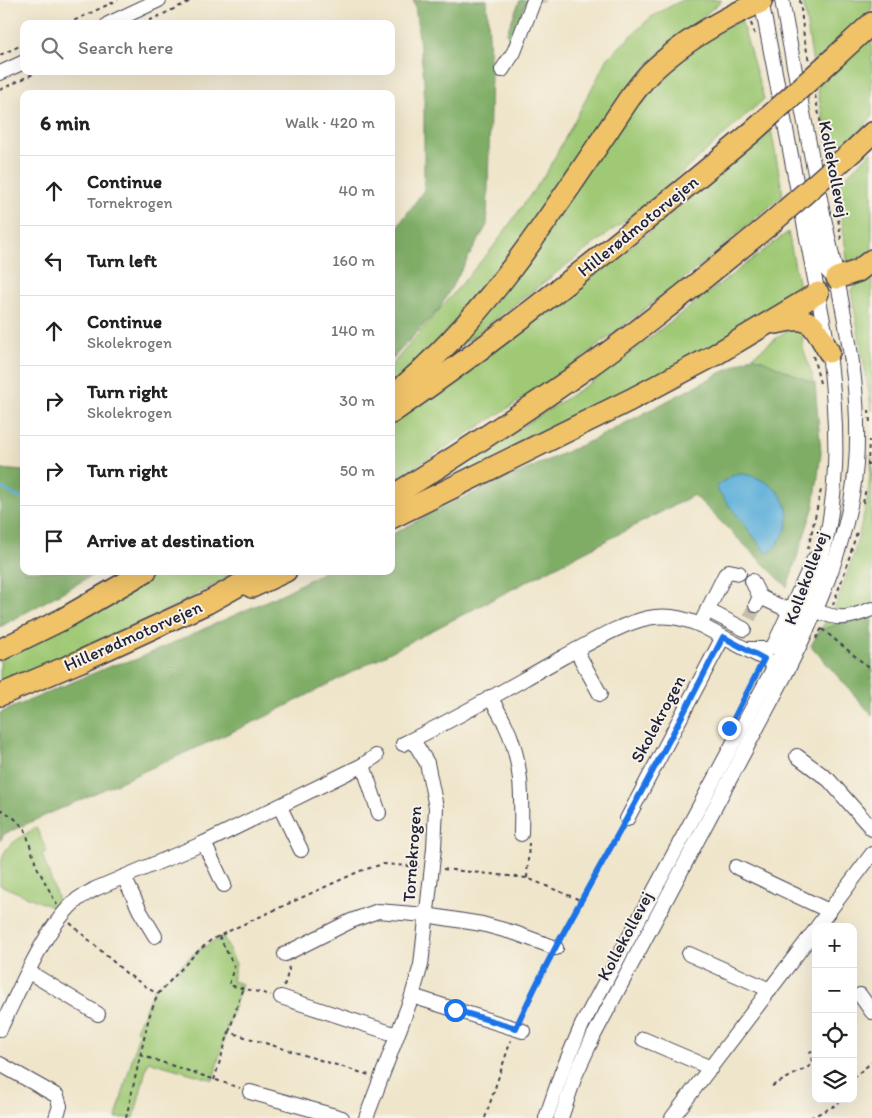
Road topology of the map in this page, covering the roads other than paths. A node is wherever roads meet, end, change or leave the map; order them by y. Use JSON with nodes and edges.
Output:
{"nodes":[{"id":1,"x":159,"y":0,"type":"edge"},
{"id":2,"x":534,"y":0,"type":"edge"},
{"id":3,"x":782,"y":0,"type":"edge"},
{"id":4,"x":761,"y":1,"type":"edge"},
{"id":5,"x":116,"y":20,"type":"edge"},
{"id":6,"x":872,"y":23,"type":"edge"},
{"id":7,"x":790,"y":44,"type":"junction"},
{"id":8,"x":20,"y":64,"type":"edge"},
{"id":9,"x":502,"y":70,"type":"dead end"},
{"id":10,"x":0,"y":74,"type":"edge"},
{"id":11,"x":783,"y":114,"type":"junction"},
{"id":12,"x":872,"y":133,"type":"edge"},
{"id":13,"x":872,"y":260,"type":"edge"},
{"id":14,"x":837,"y":278,"type":"junction"},
{"id":15,"x":818,"y":293,"type":"junction"},
{"id":16,"x":768,"y":324,"type":"junction"},
{"id":17,"x":821,"y":352,"type":"junction"},
{"id":18,"x":395,"y":394,"type":"edge"},
{"id":19,"x":395,"y":410,"type":"edge"},
{"id":20,"x":395,"y":495,"type":"edge"},
{"id":21,"x":395,"y":516,"type":"edge"},
{"id":22,"x":828,"y":534,"type":"junction"},
{"id":23,"x":139,"y":575,"type":"edge"},
{"id":24,"x":257,"y":575,"type":"edge"},
{"id":25,"x":278,"y":575,"type":"edge"},
{"id":26,"x":207,"y":604,"type":"junction"},
{"id":27,"x":872,"y":609,"type":"edge"},
{"id":28,"x":707,"y":610,"type":"junction"},
{"id":29,"x":790,"y":611,"type":"junction"},
{"id":30,"x":817,"y":611,"type":"junction"},
{"id":31,"x":700,"y":625,"type":"junction"},
{"id":32,"x":723,"y":637,"type":"junction"},
{"id":33,"x":740,"y":646,"type":"junction"},
{"id":34,"x":0,"y":650,"type":"edge"},
{"id":35,"x":576,"y":650,"type":"junction"},
{"id":36,"x":781,"y":668,"type":"junction"},
{"id":37,"x":600,"y":694,"type":"dead end"},
{"id":38,"x":0,"y":695,"type":"edge"},
{"id":39,"x":490,"y":697,"type":"junction"},
{"id":40,"x":376,"y":756,"type":"dead end"},
{"id":41,"x":797,"y":756,"type":"dead end"},
{"id":42,"x":363,"y":765,"type":"junction"},
{"id":43,"x":280,"y":807,"type":"junction"},
{"id":44,"x":379,"y":813,"type":"dead end"},
{"id":45,"x":627,"y":819,"type":"road end"},
{"id":46,"x":872,"y":829,"type":"edge"},
{"id":47,"x":521,"y":834,"type":"road end"},
{"id":48,"x":204,"y":843,"type":"junction"},
{"id":49,"x":302,"y":850,"type":"dead end"},
{"id":50,"x":872,"y":854,"type":"edge"},
{"id":51,"x":736,"y":867,"type":"dead end"},
{"id":52,"x":124,"y":877,"type":"junction"},
{"id":53,"x":224,"y":885,"type":"dead end"},
{"id":54,"x":830,"y":911,"type":"junction"},
{"id":55,"x":426,"y":915,"type":"junction"},
{"id":56,"x":821,"y":923,"type":"edge"},
{"id":57,"x":812,"y":935,"type":"edge"},
{"id":58,"x":155,"y":936,"type":"dead end"},
{"id":59,"x":556,"y":948,"type":"road end"},
{"id":60,"x":285,"y":954,"type":"road end"},
{"id":61,"x":689,"y":954,"type":"dead end"},
{"id":62,"x":29,"y":972,"type":"junction"},
{"id":63,"x":770,"y":990,"type":"junction"},
{"id":64,"x":860,"y":995,"type":"dead end"},
{"id":65,"x":412,"y":996,"type":"junction"},
{"id":66,"x":281,"y":997,"type":"road end"},
{"id":67,"x":872,"y":1012,"type":"edge"},
{"id":68,"x":98,"y":1014,"type":"dead end"},
{"id":69,"x":0,"y":1029,"type":"edge"},
{"id":70,"x":519,"y":1030,"type":"road end"},
{"id":71,"x":397,"y":1035,"type":"junction"},
{"id":72,"x":643,"y":1039,"type":"dead end"},
{"id":73,"x":0,"y":1064,"type":"edge"},
{"id":74,"x":711,"y":1068,"type":"junction"},
{"id":75,"x":250,"y":1092,"type":"road end"},
{"id":76,"x":56,"y":1118,"type":"edge"},
{"id":77,"x":342,"y":1118,"type":"edge"},
{"id":78,"x":366,"y":1118,"type":"edge"},
{"id":79,"x":546,"y":1118,"type":"edge"},
{"id":80,"x":561,"y":1118,"type":"edge"},
{"id":81,"x":672,"y":1118,"type":"edge"}],
"edges":[{"from":1,"to":5,"type":"street"},
{"from":2,"to":9,"type":"street"},
{"from":3,"to":7,"type":"street","name":"Kollekollevej"},
{"from":4,"to":7,"type":"street"},
{"from":4,"to":11,"type":"street","name":"Kollekollevej"},
{"from":4,"to":18,"type":"highway"},
{"from":6,"to":19,"type":"highway","name":"Hillerødmotorvejen","bridge":true},
{"from":7,"to":14,"type":"street","name":"Kollekollevej"},
{"from":8,"to":10,"type":"street"},
{"from":11,"to":14,"type":"street"},
{"from":11,"to":15,"type":"street","name":"Kollekollevej"},
{"from":12,"to":20,"type":"highway","bridge":true},
{"from":13,"to":14,"type":"highway"},
{"from":14,"to":15,"type":"street"},
{"from":14,"to":30,"type":"street","name":"Kollekollevej"},
{"from":15,"to":16,"type":"highway"},
{"from":15,"to":17,"type":"street","name":"Kollekollevej"},
{"from":16,"to":17,"type":"highway"},
{"from":16,"to":21,"type":"highway"},
{"from":17,"to":22,"type":"street","name":"Kollekollevej"},
{"from":22,"to":29,"type":"street"},
{"from":22,"to":36,"type":"street","name":"Kollekollevej"},
{"from":23,"to":34,"type":"highway"},
{"from":24,"to":26,"type":"highway","name":"Hillerødmotorvejen"},
{"from":25,"to":26,"type":"highway"},
{"from":26,"to":38,"type":"highway","name":"Hillerødmotorvejen"},
{"from":27,"to":30,"type":"street"},
{"from":28,"to":29,"type":"street"},
{"from":28,"to":31,"type":"street"},
{"from":28,"to":33,"type":"street"},
{"from":29,"to":33,"type":"street"},
{"from":30,"to":36,"type":"street","name":"Kollekollevej"},
{"from":31,"to":32,"type":"street"},
{"from":31,"to":35,"type":"street"},
{"from":32,"to":33,"type":"street"},
{"from":32,"to":45,"type":"street","name":"Skolekrogen"},
{"from":33,"to":36,"type":"street"},
{"from":35,"to":37,"type":"street"},
{"from":35,"to":39,"type":"street"},
{"from":36,"to":79,"type":"street","name":"Kollekollevej"},
{"from":36,"to":80,"type":"street","name":"Kollekollevej"},
{"from":39,"to":47,"type":"street"},
{"from":39,"to":55,"type":"street","name":"Tornekrogen"},
{"from":40,"to":42,"type":"street"},
{"from":41,"to":46,"type":"street"},
{"from":42,"to":43,"type":"street"},
{"from":42,"to":44,"type":"street"},
{"from":43,"to":48,"type":"street"},
{"from":43,"to":49,"type":"street"},
{"from":48,"to":52,"type":"street"},
{"from":48,"to":53,"type":"street"},
{"from":50,"to":54,"type":"street"},
{"from":51,"to":54,"type":"street"},
{"from":52,"to":58,"type":"street"},
{"from":52,"to":62,"type":"street"},
{"from":54,"to":56,"type":"street"},
{"from":55,"to":59,"type":"street","name":"Tornekrogen"},
{"from":55,"to":60,"type":"street","name":"Tornekrogen"},
{"from":55,"to":65,"type":"street","name":"Tornekrogen"},
{"from":57,"to":63,"type":"street"},
{"from":61,"to":63,"type":"street"},
{"from":62,"to":68,"type":"street"},
{"from":62,"to":69,"type":"street"},
{"from":63,"to":74,"type":"street"},
{"from":64,"to":67,"type":"street"},
{"from":65,"to":70,"type":"street"},
{"from":65,"to":71,"type":"street","name":"Tornekrogen"},
{"from":66,"to":71,"type":"street"},
{"from":71,"to":78,"type":"street","name":"Tornekrogen"},
{"from":72,"to":74,"type":"street"},
{"from":73,"to":76,"type":"street"},
{"from":74,"to":81,"type":"street"},
{"from":75,"to":77,"type":"street"}]}
